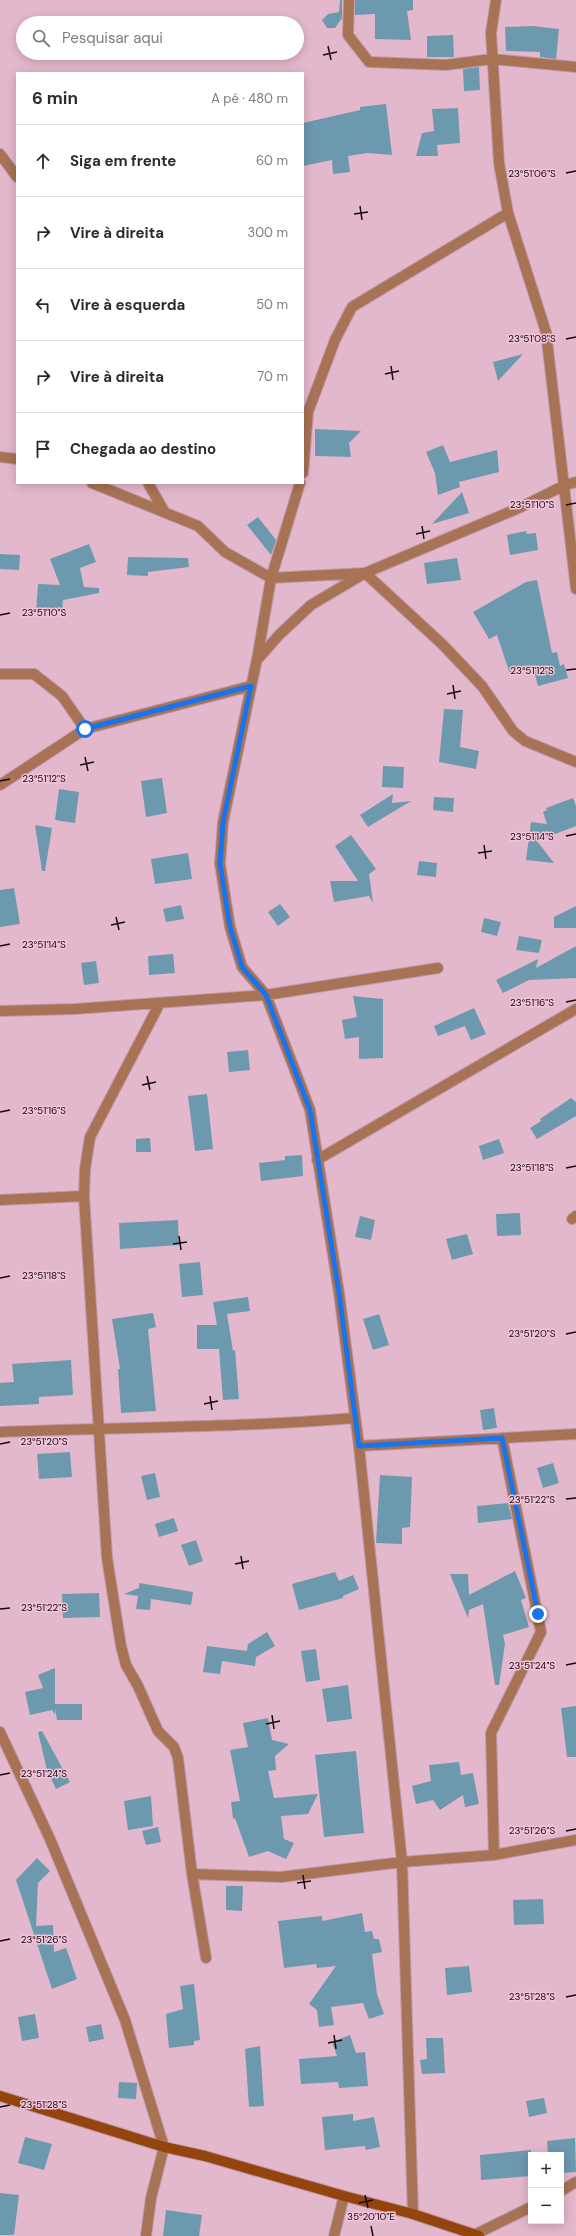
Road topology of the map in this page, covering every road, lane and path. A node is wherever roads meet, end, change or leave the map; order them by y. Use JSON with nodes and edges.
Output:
{"nodes":[{"id":1,"x":349,"y":0,"type":"edge"},
{"id":2,"x":496,"y":0,"type":"edge"},
{"id":3,"x":492,"y":59,"type":"junction"},
{"id":4,"x":576,"y":67,"type":"edge"},
{"id":5,"x":0,"y":154,"type":"edge"},
{"id":6,"x":16,"y":176,"type":"edge"},
{"id":7,"x":508,"y":213,"type":"junction"},
{"id":8,"x":0,"y":457,"type":"edge"},
{"id":9,"x":16,"y":459,"type":"edge"},
{"id":10,"x":304,"y":461,"type":"edge"},
{"id":11,"x":576,"y":482,"type":"edge"},
{"id":12,"x":95,"y":484,"type":"edge"},
{"id":13,"x":149,"y":484,"type":"edge"},
{"id":14,"x":300,"y":484,"type":"edge"},
{"id":15,"x":565,"y":485,"type":"junction"},
{"id":16,"x":164,"y":511,"type":"junction"},
{"id":17,"x":365,"y":573,"type":"junction"},
{"id":18,"x":271,"y":578,"type":"junction"},
{"id":19,"x":576,"y":588,"type":"edge"},
{"id":20,"x":257,"y":661,"type":"junction"},
{"id":21,"x":0,"y":674,"type":"edge"},
{"id":22,"x":251,"y":686,"type":"junction"},
{"id":23,"x":85,"y":729,"type":"junction"},
{"id":24,"x":576,"y":762,"type":"edge"},
{"id":25,"x":0,"y":785,"type":"edge"},
{"id":26,"x":438,"y":968,"type":"dead end"},
{"id":27,"x":266,"y":995,"type":"junction"},
{"id":28,"x":160,"y":1003,"type":"junction"},
{"id":29,"x":576,"y":1009,"type":"edge"},
{"id":30,"x":0,"y":1011,"type":"edge"},
{"id":31,"x":317,"y":1160,"type":"junction"},
{"id":32,"x":84,"y":1196,"type":"junction"},
{"id":33,"x":0,"y":1200,"type":"edge"},
{"id":34,"x":355,"y":1418,"type":"junction"},
{"id":35,"x":100,"y":1428,"type":"junction"},
{"id":36,"x":0,"y":1432,"type":"edge"},
{"id":37,"x":576,"y":1434,"type":"edge"},
{"id":38,"x":502,"y":1438,"type":"junction"},
{"id":39,"x":359,"y":1446,"type":"junction"},
{"id":40,"x":0,"y":1732,"type":"edge"},
{"id":41,"x":576,"y":1840,"type":"edge"},
{"id":42,"x":494,"y":1855,"type":"junction"},
{"id":43,"x":402,"y":1862,"type":"junction"},
{"id":44,"x":192,"y":1874,"type":"junction"},
{"id":45,"x":206,"y":1958,"type":"dead end"},
{"id":46,"x":0,"y":2096,"type":"edge"},
{"id":47,"x":164,"y":2147,"type":"junction"},
{"id":48,"x":576,"y":2182,"type":"edge"},
{"id":49,"x":564,"y":2189,"type":"edge"},
{"id":50,"x":344,"y":2196,"type":"junction"},
{"id":51,"x":528,"y":2209,"type":"edge"},
{"id":52,"x":413,"y":2214,"type":"junction"},
{"id":53,"x":477,"y":2235,"type":"edge"},
{"id":54,"x":146,"y":2236,"type":"edge"},
{"id":55,"x":334,"y":2236,"type":"edge"}],
"edges":[{"from":1,"to":3,"type":"street"},
{"from":2,"to":3,"type":"street"},
{"from":3,"to":4,"type":"street"},
{"from":3,"to":7,"type":"street"},
{"from":5,"to":6,"type":"street"},
{"from":7,"to":10,"type":"street"},
{"from":7,"to":15,"type":"street"},
{"from":8,"to":9,"type":"street"},
{"from":11,"to":15,"type":"street"},
{"from":12,"to":16,"type":"street"},
{"from":13,"to":16,"type":"street"},
{"from":14,"to":18,"type":"street"},
{"from":15,"to":17,"type":"street"},
{"from":15,"to":19,"type":"street"},
{"from":16,"to":18,"type":"street"},
{"from":17,"to":18,"type":"street"},
{"from":17,"to":20,"type":"street"},
{"from":17,"to":24,"type":"street"},
{"from":18,"to":20,"type":"street"},
{"from":20,"to":22,"type":"street"},
{"from":21,"to":23,"type":"street"},
{"from":22,"to":23,"type":"street"},
{"from":22,"to":27,"type":"street"},
{"from":23,"to":25,"type":"street"},
{"from":26,"to":27,"type":"street"},
{"from":27,"to":28,"type":"street"},
{"from":27,"to":31,"type":"street"},
{"from":28,"to":30,"type":"street"},
{"from":28,"to":32,"type":"street"},
{"from":29,"to":31,"type":"street"},
{"from":31,"to":34,"type":"street"},
{"from":32,"to":33,"type":"street"},
{"from":32,"to":35,"type":"street"},
{"from":34,"to":35,"type":"street"},
{"from":34,"to":39,"type":"street"},
{"from":35,"to":36,"type":"street"},
{"from":35,"to":44,"type":"street"},
{"from":37,"to":38,"type":"street"},
{"from":38,"to":39,"type":"street"},
{"from":38,"to":42,"type":"street"},
{"from":39,"to":43,"type":"street"},
{"from":40,"to":47,"type":"street"},
{"from":41,"to":42,"type":"street"},
{"from":42,"to":43,"type":"street"},
{"from":43,"to":44,"type":"street"},
{"from":43,"to":52,"type":"street"},
{"from":44,"to":45,"type":"street"},
{"from":46,"to":47,"type":"main road"},
{"from":47,"to":50,"type":"main road"},
{"from":47,"to":54,"type":"street"},
{"from":48,"to":49,"type":"street"},
{"from":50,"to":52,"type":"main road"},
{"from":50,"to":55,"type":"street"},
{"from":51,"to":53,"type":"street"},
{"from":52,"to":53,"type":"main road"}]}
